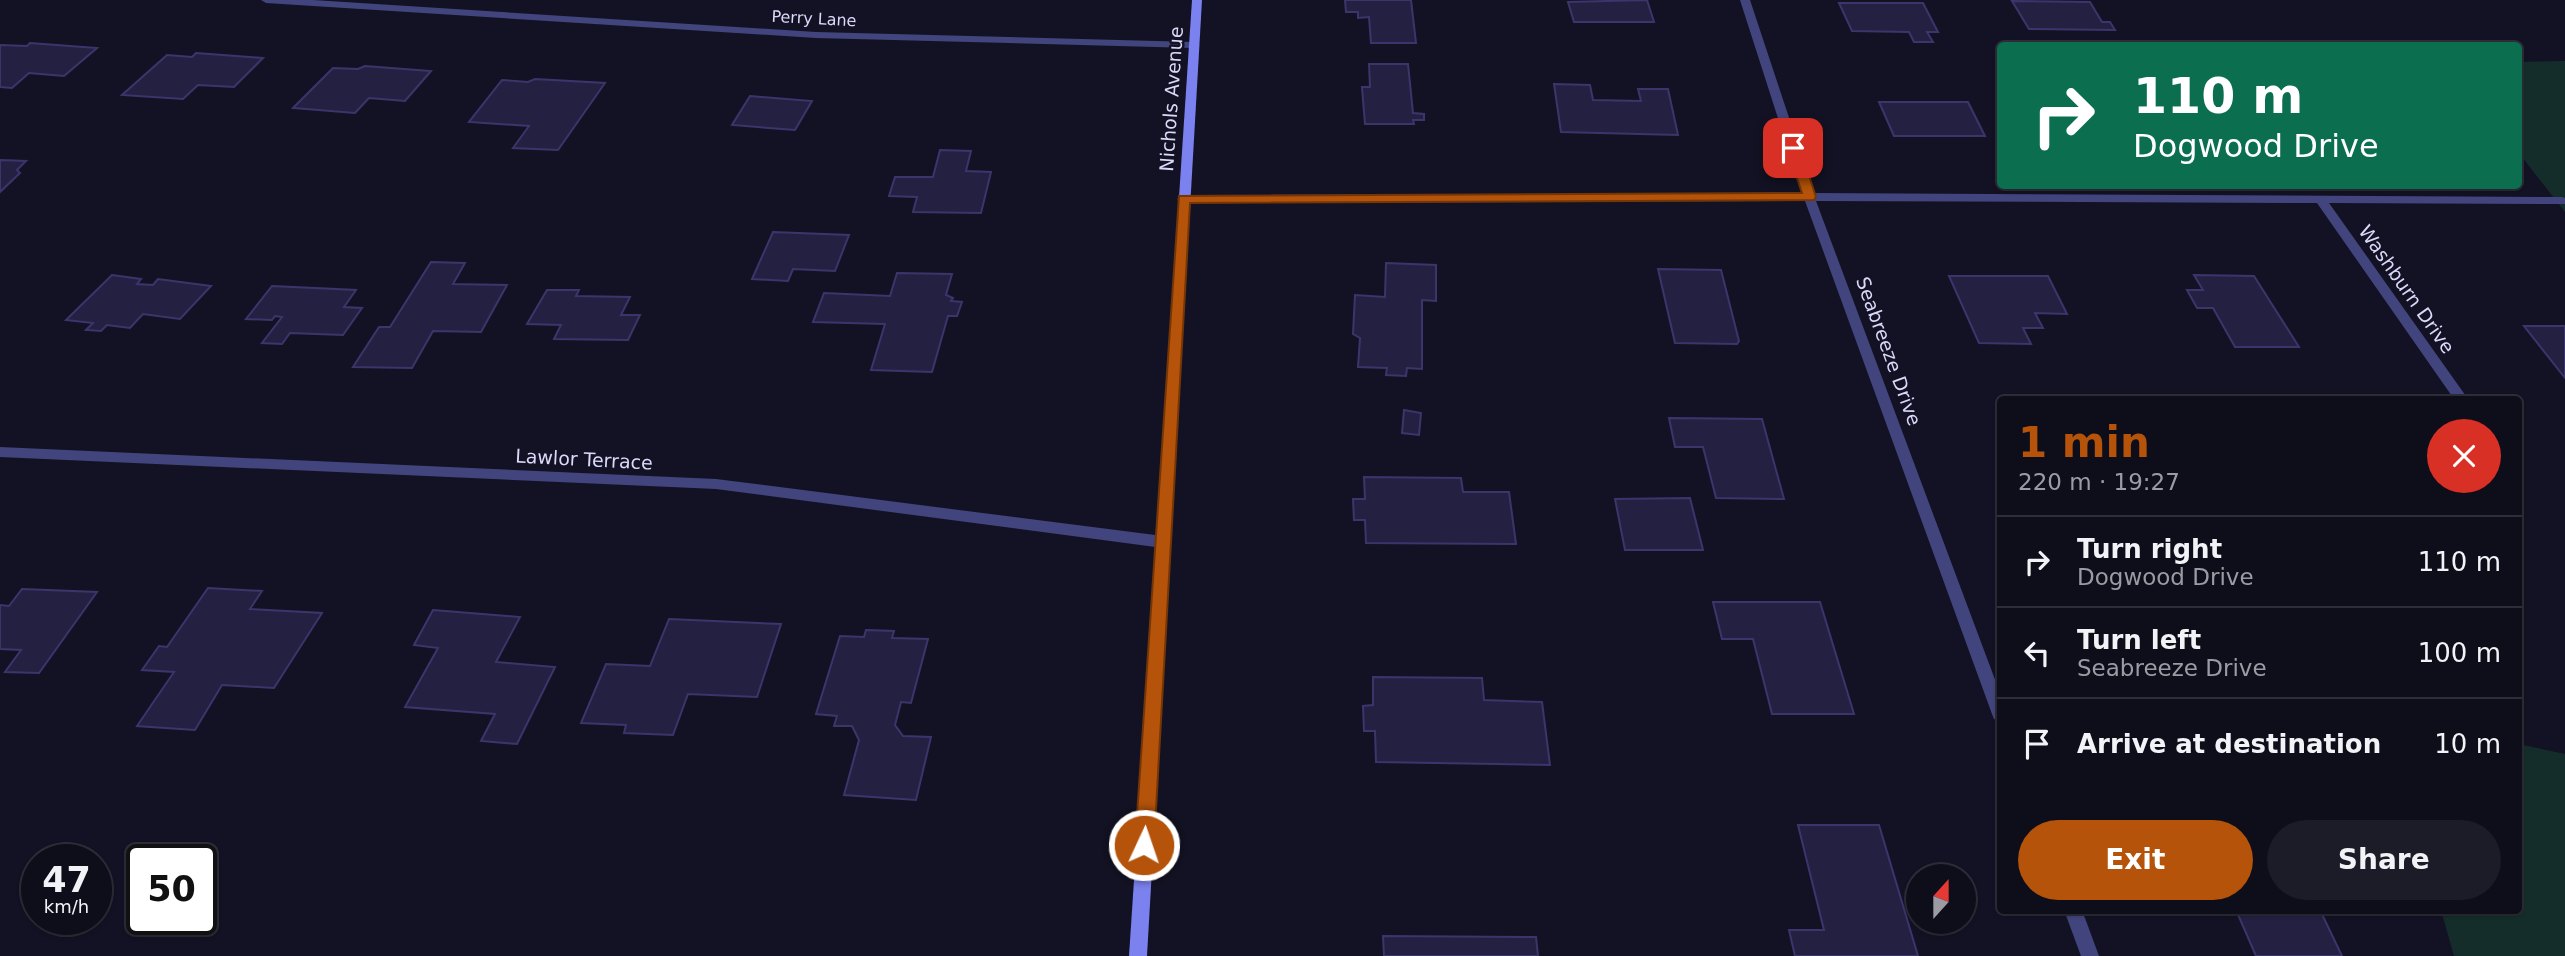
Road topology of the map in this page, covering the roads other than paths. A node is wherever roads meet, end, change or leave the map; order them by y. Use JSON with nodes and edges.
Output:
{"nodes":[{"id":1,"x":266,"y":0,"type":"edge"},
{"id":2,"x":1197,"y":0,"type":"edge"},
{"id":3,"x":1745,"y":0,"type":"edge"},
{"id":4,"x":1194,"y":45,"type":"junction"},
{"id":5,"x":1810,"y":197,"type":"junction"},
{"id":6,"x":1183,"y":199,"type":"junction"},
{"id":7,"x":2321,"y":201,"type":"junction"},
{"id":8,"x":2562,"y":201,"type":"dead end"},
{"id":9,"x":2459,"y":396,"type":"edge"},
{"id":10,"x":0,"y":452,"type":"edge"},
{"id":11,"x":1163,"y":542,"type":"junction"},
{"id":12,"x":1997,"y":706,"type":"edge"},
{"id":13,"x":2074,"y":914,"type":"edge"},
{"id":14,"x":1138,"y":956,"type":"edge"},
{"id":15,"x":2090,"y":956,"type":"edge"}],
"edges":[{"from":1,"to":4,"type":"street","name":"Perry Lane"},
{"from":2,"to":4,"type":"main road","name":"Nichols Avenue"},
{"from":3,"to":5,"type":"street","name":"Seabreeze Drive"},
{"from":4,"to":6,"type":"main road","name":"Nichols Avenue"},
{"from":5,"to":6,"type":"street"},
{"from":5,"to":7,"type":"street"},
{"from":5,"to":12,"type":"street","name":"Seabreeze Drive"},
{"from":6,"to":11,"type":"main road","name":"Nichols Avenue"},
{"from":7,"to":8,"type":"street"},
{"from":7,"to":9,"type":"street","name":"Washburn Drive"},
{"from":10,"to":11,"type":"street","name":"Lawlor Terrace"},
{"from":11,"to":14,"type":"main road","name":"Nichols Avenue"},
{"from":13,"to":15,"type":"street"}]}
